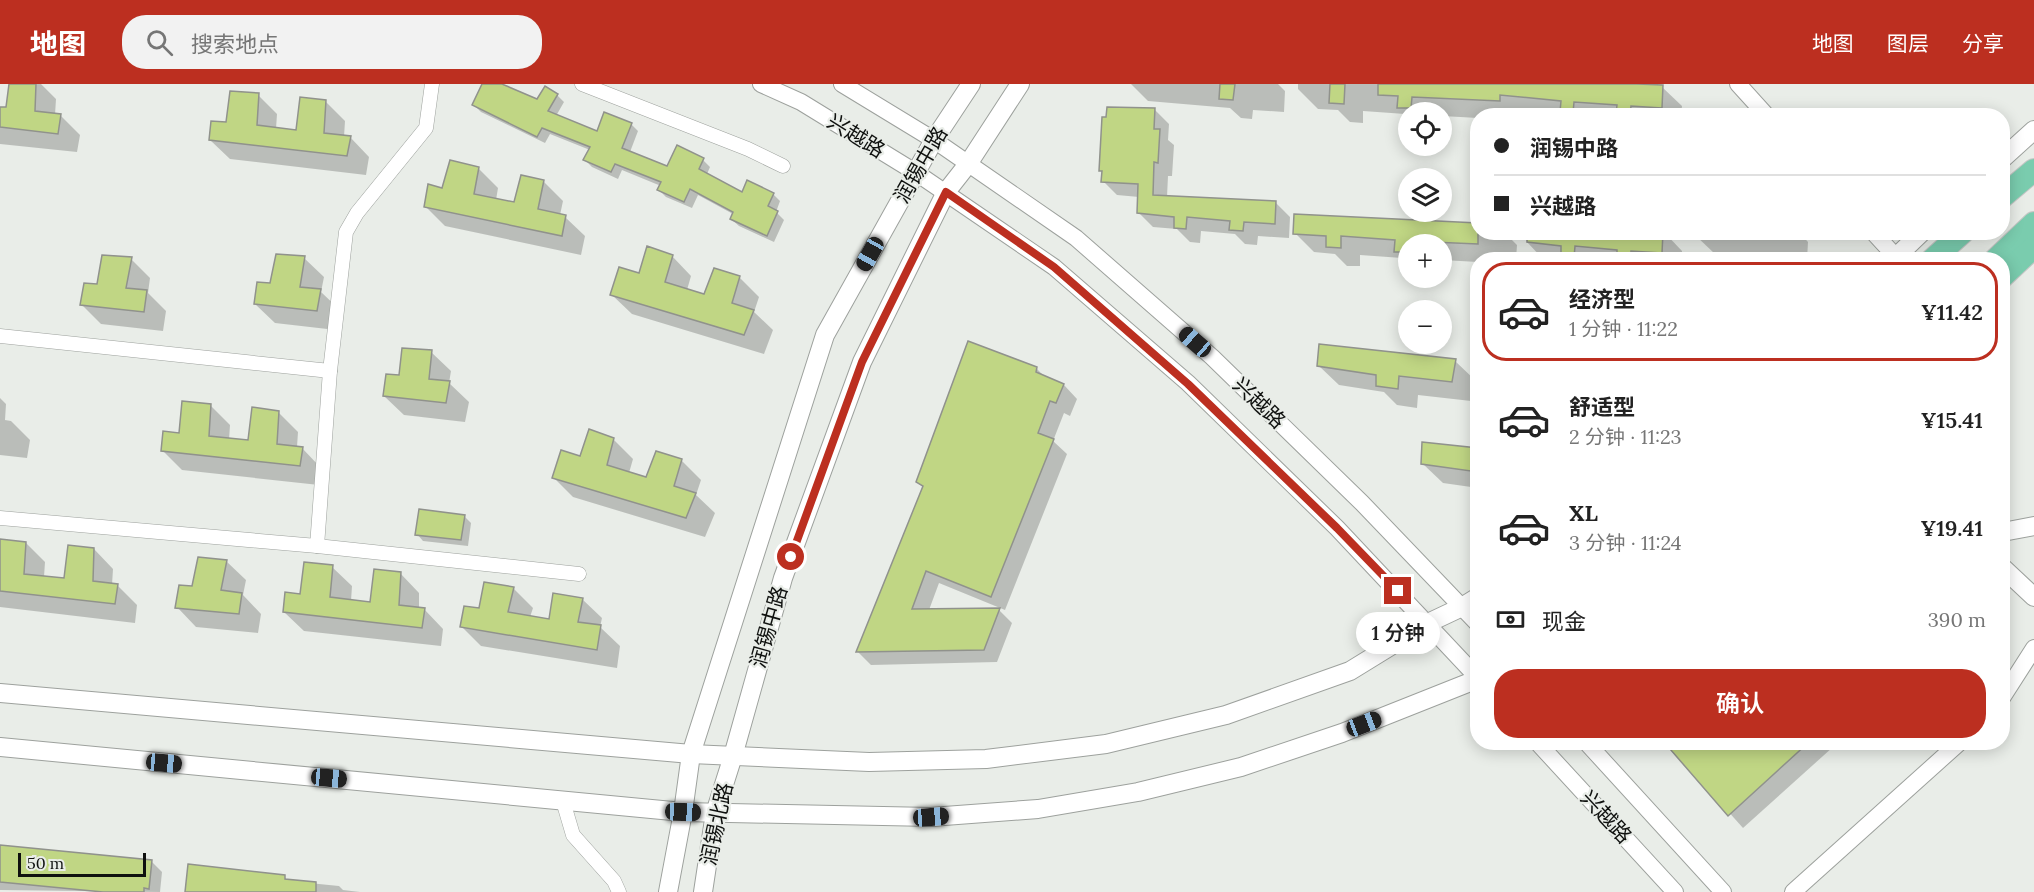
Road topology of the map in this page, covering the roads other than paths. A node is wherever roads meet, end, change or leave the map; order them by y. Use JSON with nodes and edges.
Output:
{"nodes":[{"id":1,"x":432,"y":84,"type":"edge"},
{"id":2,"x":582,"y":84,"type":"edge"},
{"id":3,"x":761,"y":84,"type":"edge"},
{"id":4,"x":842,"y":84,"type":"edge"},
{"id":5,"x":971,"y":84,"type":"edge"},
{"id":6,"x":1020,"y":84,"type":"edge"},
{"id":7,"x":1738,"y":84,"type":"edge"},
{"id":8,"x":1760,"y":108,"type":"edge"},
{"id":9,"x":2034,"y":130,"type":"edge"},
{"id":10,"x":934,"y":140,"type":"junction"},
{"id":11,"x":2010,"y":152,"type":"edge"},
{"id":12,"x":968,"y":164,"type":"junction"},
{"id":13,"x":783,"y":166,"type":"dead end"},
{"id":14,"x":2034,"y":170,"type":"edge"},
{"id":15,"x":915,"y":172,"type":"junction"},
{"id":16,"x":2010,"y":190,"type":"edge"},
{"id":17,"x":946,"y":192,"type":"junction"},
{"id":18,"x":2034,"y":223,"type":"edge"},
{"id":19,"x":1879,"y":240,"type":"edge"},
{"id":20,"x":1913,"y":240,"type":"edge"},
{"id":21,"x":1954,"y":240,"type":"edge"},
{"id":22,"x":2034,"y":246,"type":"edge"},
{"id":23,"x":1889,"y":252,"type":"edge"},
{"id":24,"x":1900,"y":252,"type":"edge"},
{"id":25,"x":1941,"y":252,"type":"edge"},
{"id":26,"x":2003,"y":252,"type":"edge"},
{"id":27,"x":2034,"y":261,"type":"edge"},
{"id":28,"x":2010,"y":269,"type":"edge"},
{"id":29,"x":2010,"y":282,"type":"edge"},
{"id":30,"x":0,"y":336,"type":"edge"},
{"id":31,"x":330,"y":372,"type":"junction"},
{"id":32,"x":0,"y":518,"type":"edge"},
{"id":33,"x":2034,"y":526,"type":"edge"},
{"id":34,"x":2010,"y":531,"type":"edge"},
{"id":35,"x":317,"y":546,"type":"junction"},
{"id":36,"x":579,"y":574,"type":"dead end"},
{"id":37,"x":2010,"y":574,"type":"edge"},
{"id":38,"x":2034,"y":597,"type":"edge"},
{"id":39,"x":1470,"y":602,"type":"edge"},
{"id":40,"x":1462,"y":607,"type":"junction"},
{"id":41,"x":1470,"y":616,"type":"edge"},
{"id":42,"x":1428,"y":623,"type":"junction"},
{"id":43,"x":2034,"y":648,"type":"edge"},
{"id":44,"x":1470,"y":669,"type":"edge"},
{"id":45,"x":1470,"y":681,"type":"edge"},
{"id":46,"x":2010,"y":686,"type":"edge"},
{"id":47,"x":0,"y":693,"type":"edge"},
{"id":48,"x":0,"y":747,"type":"edge"},
{"id":49,"x":1544,"y":750,"type":"edge"},
{"id":50,"x":1593,"y":750,"type":"edge"},
{"id":51,"x":1951,"y":750,"type":"edge"},
{"id":52,"x":691,"y":754,"type":"junction"},
{"id":53,"x":733,"y":756,"type":"junction"},
{"id":54,"x":563,"y":801,"type":"junction"},
{"id":55,"x":683,"y":812,"type":"junction"},
{"id":56,"x":715,"y":813,"type":"junction"},
{"id":57,"x":620,"y":892,"type":"edge"},
{"id":58,"x":668,"y":892,"type":"edge"},
{"id":59,"x":704,"y":892,"type":"edge"},
{"id":60,"x":1675,"y":892,"type":"edge"},
{"id":61,"x":1723,"y":892,"type":"edge"},
{"id":62,"x":1793,"y":892,"type":"edge"}],
"edges":[{"from":1,"to":31,"type":"street"},
{"from":2,"to":13,"type":"street"},
{"from":3,"to":15,"type":"street","name":"兴越路"},
{"from":4,"to":10,"type":"street","name":"兴越路"},
{"from":5,"to":10,"type":"main road","name":"润锡中路"},
{"from":6,"to":12,"type":"main road","name":"润锡中路"},
{"from":7,"to":8,"type":"street"},
{"from":9,"to":11,"type":"main road"},
{"from":10,"to":12,"type":"street","name":"兴越路"},
{"from":10,"to":15,"type":"main road","name":"润锡中路"},
{"from":12,"to":17,"type":"main road","name":"润锡中路"},
{"from":12,"to":40,"type":"street","name":"兴越路"},
{"from":14,"to":16,"type":"highway"},
{"from":15,"to":17,"type":"street","name":"兴越路"},
{"from":15,"to":52,"type":"main road","name":"润锡中路"},
{"from":17,"to":42,"type":"street","name":"兴越路"},
{"from":17,"to":53,"type":"main road","name":"润锡中路"},
{"from":18,"to":26,"type":"highway"},
{"from":19,"to":23,"type":"street"},
{"from":20,"to":24,"type":"main road"},
{"from":21,"to":25,"type":"highway"},
{"from":22,"to":28,"type":"highway"},
{"from":27,"to":29,"type":"main road"},
{"from":30,"to":31,"type":"street"},
{"from":31,"to":35,"type":"street"},
{"from":32,"to":35,"type":"street"},
{"from":33,"to":34,"type":"main road"},
{"from":35,"to":36,"type":"street"},
{"from":37,"to":38,"type":"main road"},
{"from":39,"to":40,"type":"main road"},
{"from":40,"to":41,"type":"street","name":"兴越路"},
{"from":40,"to":42,"type":"main road"},
{"from":42,"to":44,"type":"street","name":"兴越路"},
{"from":42,"to":53,"type":"main road"},
{"from":43,"to":46,"type":"street"},
{"from":45,"to":56,"type":"main road"},
{"from":47,"to":52,"type":"main road"},
{"from":48,"to":54,"type":"main road"},
{"from":49,"to":60,"type":"street","name":"兴越路"},
{"from":50,"to":61,"type":"street","name":"兴越路"},
{"from":51,"to":62,"type":"street"},
{"from":52,"to":53,"type":"main road"},
{"from":52,"to":55,"type":"main road","name":"润锡北路"},
{"from":53,"to":56,"type":"main road","name":"润锡北路"},
{"from":54,"to":55,"type":"main road"},
{"from":54,"to":57,"type":"street"},
{"from":55,"to":56,"type":"main road"},
{"from":55,"to":58,"type":"main road","name":"润锡北路"},
{"from":56,"to":59,"type":"main road","name":"润锡北路"}]}
